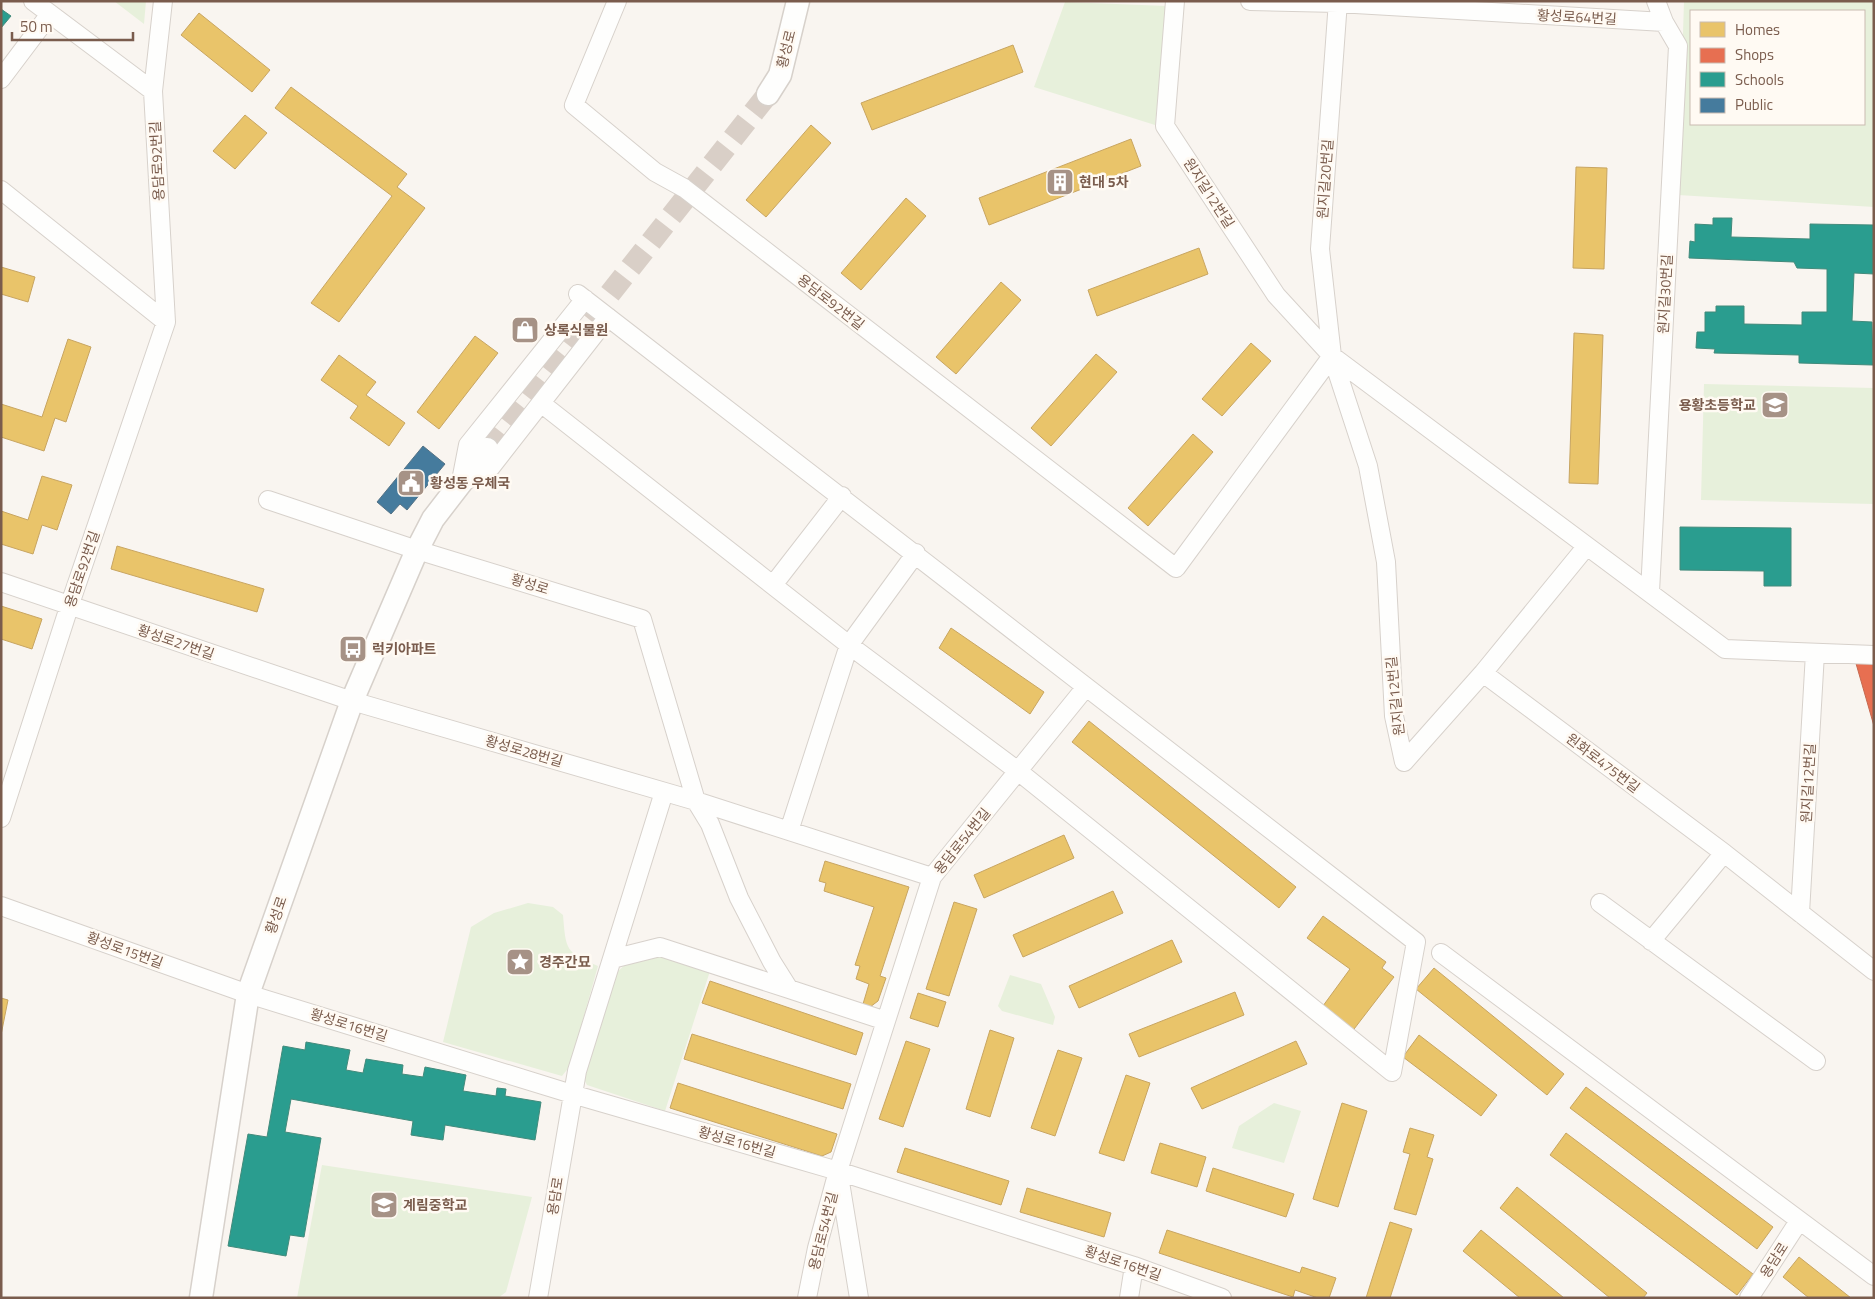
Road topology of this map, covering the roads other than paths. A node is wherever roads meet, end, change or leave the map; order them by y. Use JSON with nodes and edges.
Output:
{"nodes":[{"id":1,"x":33,"y":1,"type":"edge"},
{"id":2,"x":163,"y":1,"type":"edge"},
{"id":3,"x":618,"y":1,"type":"edge"},
{"id":4,"x":798,"y":1,"type":"edge"},
{"id":5,"x":1175,"y":1,"type":"edge"},
{"id":6,"x":1250,"y":1,"type":"edge"},
{"id":7,"x":1656,"y":1,"type":"edge"},
{"id":8,"x":1338,"y":2,"type":"edge"},
{"id":9,"x":50,"y":14,"type":"junction"},
{"id":10,"x":1664,"y":22,"type":"junction"},
{"id":11,"x":1,"y":79,"type":"edge"},
{"id":12,"x":153,"y":91,"type":"junction"},
{"id":13,"x":768,"y":94,"type":"tunnel mouth"},
{"id":14,"x":1,"y":190,"type":"edge"},
{"id":15,"x":608,"y":317,"type":"junction"},
{"id":16,"x":166,"y":322,"type":"junction"},
{"id":17,"x":1332,"y":356,"type":"junction"},
{"id":18,"x":542,"y":404,"type":"junction"},
{"id":19,"x":487,"y":449,"type":"tunnel mouth"},
{"id":20,"x":460,"y":484,"type":"junction"},
{"id":21,"x":842,"y":496,"type":"junction"},
{"id":22,"x":268,"y":500,"type":"dead end"},
{"id":23,"x":1586,"y":547,"type":"junction"},
{"id":24,"x":417,"y":550,"type":"junction"},
{"id":25,"x":916,"y":553,"type":"junction"},
{"id":26,"x":1,"y":582,"type":"edge"},
{"id":27,"x":773,"y":586,"type":"junction"},
{"id":28,"x":1650,"y":592,"type":"junction"},
{"id":29,"x":70,"y":604,"type":"junction"},
{"id":30,"x":849,"y":645,"type":"junction"},
{"id":31,"x":1815,"y":653,"type":"junction"},
{"id":32,"x":1874,"y":655,"type":"edge"},
{"id":33,"x":1483,"y":673,"type":"junction"},
{"id":34,"x":1086,"y":687,"type":"junction"},
{"id":35,"x":352,"y":700,"type":"junction"},
{"id":36,"x":1018,"y":771,"type":"junction"},
{"id":37,"x":664,"y":792,"type":"junction"},
{"id":38,"x":696,"y":801,"type":"junction"},
{"id":39,"x":1,"y":818,"type":"edge"},
{"id":40,"x":789,"y":831,"type":"junction"},
{"id":41,"x":1724,"y":853,"type":"junction"},
{"id":42,"x":932,"y":877,"type":"junction"},
{"id":43,"x":1600,"y":903,"type":"dead end"},
{"id":44,"x":1,"y":906,"type":"edge"},
{"id":45,"x":1800,"y":913,"type":"junction"},
{"id":46,"x":1651,"y":940,"type":"junction"},
{"id":47,"x":1441,"y":953,"type":"dead end"},
{"id":48,"x":612,"y":959,"type":"junction"},
{"id":49,"x":1874,"y":971,"type":"edge"},
{"id":50,"x":790,"y":989,"type":"junction"},
{"id":51,"x":248,"y":994,"type":"junction"},
{"id":52,"x":886,"y":1022,"type":"junction"},
{"id":53,"x":1816,"y":1061,"type":"dead end"},
{"id":54,"x":572,"y":1094,"type":"junction"},
{"id":55,"x":838,"y":1171,"type":"junction"},
{"id":56,"x":1799,"y":1222,"type":"junction"},
{"id":57,"x":1134,"y":1266,"type":"junction"},
{"id":58,"x":1874,"y":1276,"type":"edge"},
{"id":59,"x":200,"y":1298,"type":"edge"},
{"id":60,"x":538,"y":1298,"type":"edge"},
{"id":61,"x":807,"y":1298,"type":"edge"},
{"id":62,"x":859,"y":1298,"type":"edge"},
{"id":63,"x":1129,"y":1298,"type":"edge"},
{"id":64,"x":1222,"y":1298,"type":"edge"},
{"id":65,"x":1749,"y":1298,"type":"edge"}],
"edges":[{"from":1,"to":9,"type":"street"},
{"from":2,"to":12,"type":"street","name":"용담로92번길"},
{"from":3,"to":17,"type":"street","name":"용담로92번길"},
{"from":4,"to":13,"type":"street","name":"황성로"},
{"from":5,"to":17,"type":"street","name":"원지길12번길"},
{"from":6,"to":8,"type":"street","name":"황성로64번길"},
{"from":7,"to":10,"type":"street","name":"원지길30번길"},
{"from":8,"to":10,"type":"street","name":"황성로64번길"},
{"from":8,"to":17,"type":"street","name":"원지길20번길"},
{"from":9,"to":11,"type":"street"},
{"from":9,"to":12,"type":"street"},
{"from":10,"to":28,"type":"street","name":"원지길30번길"},
{"from":12,"to":16,"type":"street","name":"용담로92번길"},
{"from":14,"to":16,"type":"street"},
{"from":15,"to":18,"type":"street"},
{"from":15,"to":20,"type":"street"},
{"from":15,"to":21,"type":"street"},
{"from":16,"to":29,"type":"street","name":"용담로92번길"},
{"from":17,"to":23,"type":"street","name":"원지길12번길"},
{"from":17,"to":33,"type":"street","name":"원지길12번길"},
{"from":18,"to":20,"type":"street"},
{"from":18,"to":27,"type":"street"},
{"from":19,"to":20,"type":"street","name":"황성로"},
{"from":20,"to":24,"type":"street","name":"황성로"},
{"from":21,"to":25,"type":"street"},
{"from":21,"to":27,"type":"street"},
{"from":22,"to":24,"type":"street","name":"황성로"},
{"from":23,"to":28,"type":"street","name":"원지길12번길"},
{"from":23,"to":33,"type":"street","name":"원지길12번길"},
{"from":24,"to":35,"type":"street","name":"황성로"},
{"from":24,"to":38,"type":"street","name":"황성로"},
{"from":25,"to":30,"type":"street"},
{"from":25,"to":34,"type":"street"},
{"from":26,"to":29,"type":"street","name":"황성로27번길"},
{"from":27,"to":30,"type":"street"},
{"from":28,"to":31,"type":"street","name":"원지길12번길"},
{"from":29,"to":35,"type":"street","name":"황성로27번길"},
{"from":29,"to":39,"type":"street","name":"용담로92번길"},
{"from":30,"to":36,"type":"street"},
{"from":30,"to":40,"type":"street"},
{"from":31,"to":32,"type":"street","name":"원지길12번길"},
{"from":31,"to":45,"type":"street","name":"원지길12번길"},
{"from":33,"to":41,"type":"street","name":"원화로475번길"},
{"from":34,"to":36,"type":"street","name":"용담로54번길"},
{"from":34,"to":36,"type":"street"},
{"from":35,"to":37,"type":"street","name":"황성로28번길"},
{"from":35,"to":51,"type":"street","name":"황성로"},
{"from":36,"to":42,"type":"street","name":"용담로54번길"},
{"from":37,"to":38,"type":"street","name":"황성로28번길"},
{"from":37,"to":48,"type":"street","name":"용담로"},
{"from":38,"to":40,"type":"street","name":"황성로28번길"},
{"from":38,"to":50,"type":"street"},
{"from":40,"to":42,"type":"street","name":"황성로28번길"},
{"from":41,"to":45,"type":"street","name":"원화로475번길"},
{"from":41,"to":46,"type":"street"},
{"from":42,"to":52,"type":"street","name":"용담로54번길"},
{"from":43,"to":46,"type":"street"},
{"from":44,"to":51,"type":"street","name":"황성로15번길"},
{"from":45,"to":49,"type":"street","name":"원화로475번길"},
{"from":46,"to":53,"type":"street"},
{"from":47,"to":56,"type":"street"},
{"from":48,"to":50,"type":"street"},
{"from":48,"to":54,"type":"street","name":"용담로"},
{"from":50,"to":52,"type":"street"},
{"from":51,"to":54,"type":"street","name":"황성로16번길"},
{"from":51,"to":59,"type":"street","name":"황성로"},
{"from":52,"to":55,"type":"street","name":"용담로54번길"},
{"from":54,"to":55,"type":"street","name":"황성로16번길"},
{"from":54,"to":60,"type":"street","name":"용담로"},
{"from":55,"to":57,"type":"street","name":"황성로16번길"},
{"from":55,"to":61,"type":"street","name":"용담로54번길"},
{"from":55,"to":62,"type":"street"},
{"from":56,"to":58,"type":"street"},
{"from":56,"to":65,"type":"street","name":"용담로"},
{"from":57,"to":63,"type":"street"},
{"from":57,"to":64,"type":"street","name":"황성로16번길"}]}
